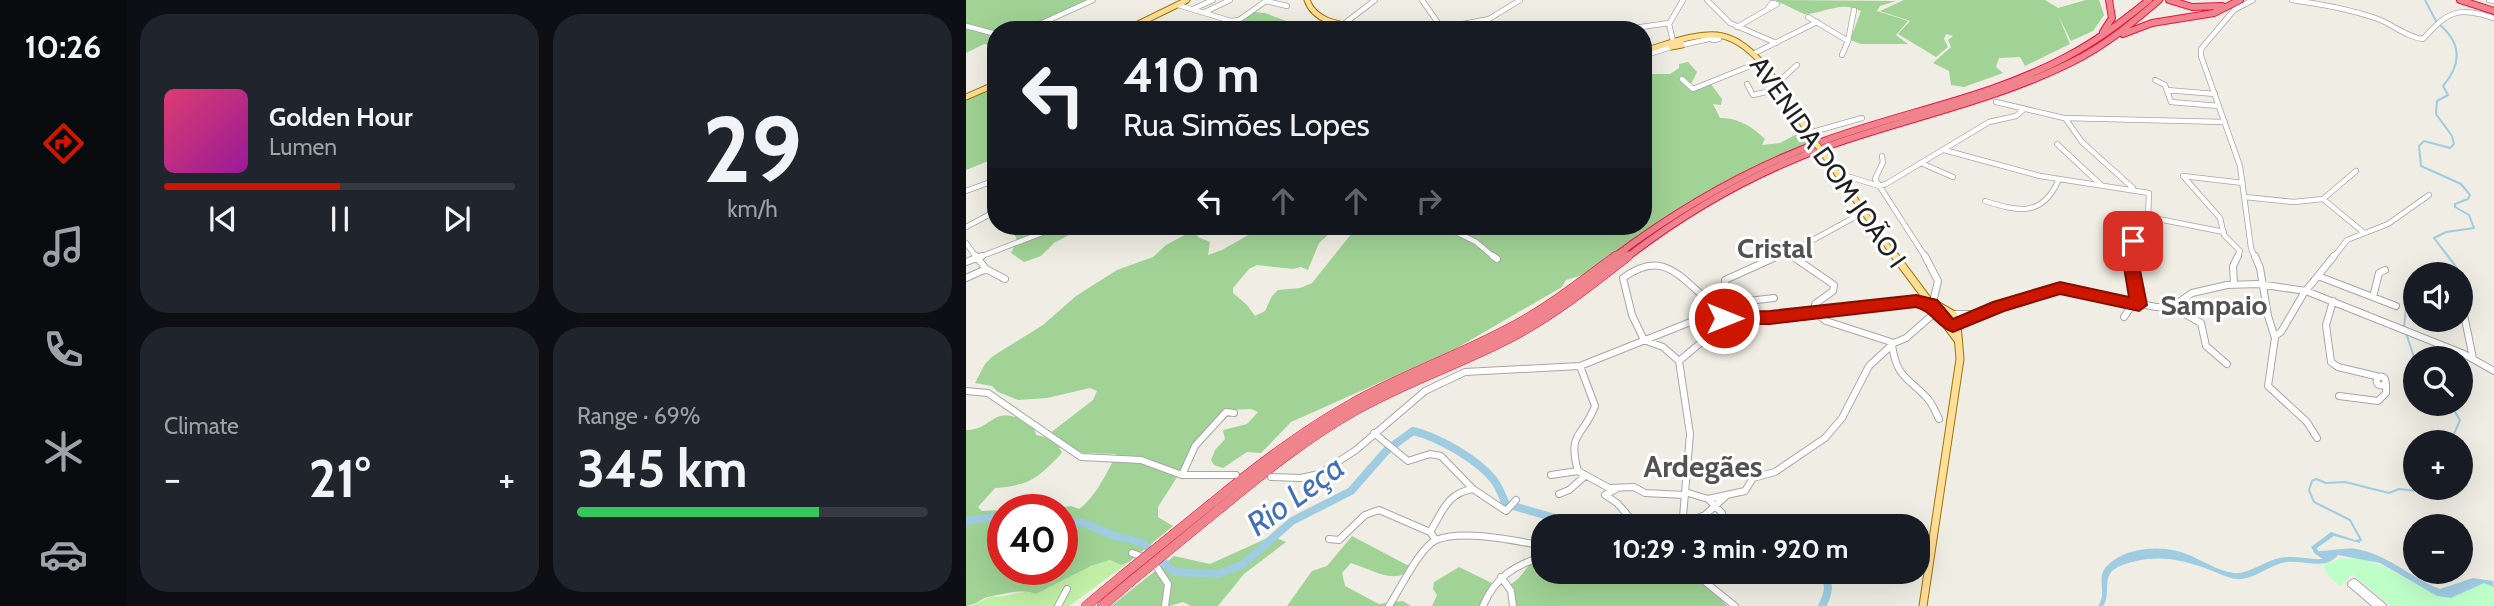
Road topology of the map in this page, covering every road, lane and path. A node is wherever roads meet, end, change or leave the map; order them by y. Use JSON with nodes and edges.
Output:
{"nodes":[{"id":1,"x":1093,"y":0,"type":"edge"},
{"id":2,"x":1188,"y":0,"type":"edge"},
{"id":3,"x":1213,"y":0,"type":"edge"},
{"id":4,"x":1230,"y":0,"type":"edge"},
{"id":5,"x":1307,"y":0,"type":"edge"},
{"id":6,"x":1375,"y":0,"type":"edge"},
{"id":7,"x":1422,"y":0,"type":"edge"},
{"id":8,"x":1520,"y":0,"type":"edge"},
{"id":9,"x":1684,"y":0,"type":"edge"},
{"id":10,"x":1707,"y":0,"type":"edge"},
{"id":11,"x":2109,"y":0,"type":"edge"},
{"id":12,"x":2149,"y":0,"type":"edge"},
{"id":13,"x":2158,"y":0,"type":"edge"},
{"id":14,"x":2169,"y":0,"type":"edge"},
{"id":15,"x":2234,"y":0,"type":"edge"},
{"id":16,"x":2241,"y":0,"type":"edge"},
{"id":17,"x":2253,"y":0,"type":"edge"},
{"id":18,"x":2292,"y":0,"type":"edge"},
{"id":19,"x":2459,"y":0,"type":"edge"},
{"id":20,"x":2469,"y":0,"type":"edge"},
{"id":21,"x":2489,"y":0,"type":"edge"},
{"id":22,"x":2494,"y":2,"type":"edge"},
{"id":23,"x":1178,"y":5,"type":"junction"},
{"id":24,"x":1287,"y":6,"type":"dead end"},
{"id":25,"x":1768,"y":8,"type":"dead end"},
{"id":26,"x":1193,"y":9,"type":"junction"},
{"id":27,"x":2494,"y":9,"type":"edge"},
{"id":28,"x":1854,"y":10,"type":"dead end"},
{"id":29,"x":1205,"y":12,"type":"junction"},
{"id":30,"x":1808,"y":17,"type":"dead end"},
{"id":31,"x":2494,"y":18,"type":"edge"},
{"id":32,"x":1046,"y":21,"type":"edge"},
{"id":33,"x":1144,"y":21,"type":"edge"},
{"id":34,"x":1225,"y":21,"type":"edge"},
{"id":35,"x":1236,"y":21,"type":"edge"},
{"id":36,"x":1334,"y":21,"type":"edge"},
{"id":37,"x":1350,"y":21,"type":"edge"},
{"id":38,"x":1437,"y":21,"type":"edge"},
{"id":39,"x":1482,"y":21,"type":"edge"},
{"id":40,"x":1817,"y":22,"type":"junction"},
{"id":41,"x":1669,"y":23,"type":"junction"},
{"id":42,"x":1652,"y":25,"type":"edge"},
{"id":43,"x":966,"y":26,"type":"edge"},
{"id":44,"x":1737,"y":27,"type":"junction"},
{"id":45,"x":987,"y":30,"type":"edge"},
{"id":46,"x":1713,"y":38,"type":"dead end"},
{"id":47,"x":2114,"y":38,"type":"junction"},
{"id":48,"x":1847,"y":41,"type":"junction"},
{"id":49,"x":1776,"y":43,"type":"junction"},
{"id":50,"x":2092,"y":43,"type":"junction"},
{"id":51,"x":1672,"y":44,"type":"junction"},
{"id":52,"x":1681,"y":44,"type":"junction"},
{"id":53,"x":1662,"y":48,"type":"junction"},
{"id":54,"x":1652,"y":50,"type":"edge"},
{"id":55,"x":1652,"y":52,"type":"edge"},
{"id":56,"x":1753,"y":54,"type":"junction"},
{"id":57,"x":1842,"y":55,"type":"dead end"},
{"id":58,"x":1760,"y":62,"type":"junction"},
{"id":59,"x":1797,"y":65,"type":"dead end"},
{"id":60,"x":1682,"y":79,"type":"dead end"},
{"id":61,"x":2155,"y":80,"type":"dead end"},
{"id":62,"x":1747,"y":84,"type":"dead end"},
{"id":63,"x":987,"y":87,"type":"edge"},
{"id":64,"x":1777,"y":87,"type":"junction"},
{"id":65,"x":2167,"y":90,"type":"junction"},
{"id":66,"x":2215,"y":94,"type":"junction"},
{"id":67,"x":966,"y":97,"type":"edge"},
{"id":68,"x":1996,"y":102,"type":"dead end"},
{"id":69,"x":2220,"y":106,"type":"junction"},
{"id":70,"x":2023,"y":110,"type":"junction"},
{"id":71,"x":1862,"y":118,"type":"dead end"},
{"id":72,"x":2064,"y":118,"type":"junction"},
{"id":73,"x":2225,"y":122,"type":"junction"},
{"id":74,"x":1810,"y":134,"type":"junction"},
{"id":75,"x":2057,"y":144,"type":"dead end"},
{"id":76,"x":1944,"y":150,"type":"junction"},
{"id":77,"x":1882,"y":156,"type":"dead end"},
{"id":78,"x":1921,"y":163,"type":"junction"},
{"id":79,"x":2356,"y":171,"type":"dead end"},
{"id":80,"x":1837,"y":173,"type":"junction"},
{"id":81,"x":2183,"y":176,"type":"joint"},
{"id":82,"x":1953,"y":177,"type":"dead end"},
{"id":83,"x":2059,"y":179,"type":"junction"},
{"id":84,"x":987,"y":183,"type":"edge"},
{"id":85,"x":2243,"y":183,"type":"junction"},
{"id":86,"x":2100,"y":184,"type":"junction"},
{"id":87,"x":1879,"y":186,"type":"junction"},
{"id":88,"x":2133,"y":188,"type":"junction"},
{"id":89,"x":966,"y":191,"type":"edge"},
{"id":90,"x":2429,"y":195,"type":"dead end"},
{"id":91,"x":2245,"y":197,"type":"junction"},
{"id":92,"x":2323,"y":198,"type":"junction"},
{"id":93,"x":1984,"y":201,"type":"dead end"},
{"id":94,"x":1864,"y":212,"type":"junction"},
{"id":95,"x":987,"y":216,"type":"edge"},
{"id":96,"x":2148,"y":217,"type":"junction"},
{"id":97,"x":966,"y":227,"type":"edge"},
{"id":98,"x":1652,"y":230,"type":"edge"},
{"id":99,"x":2224,"y":232,"type":"junction"},
{"id":100,"x":2362,"y":232,"type":"junction"},
{"id":101,"x":1037,"y":235,"type":"edge"},
{"id":102,"x":1462,"y":235,"type":"edge"},
{"id":103,"x":1645,"y":235,"type":"edge"},
{"id":104,"x":966,"y":243,"type":"edge"},
{"id":105,"x":2251,"y":248,"type":"junction"},
{"id":106,"x":2240,"y":251,"type":"junction"},
{"id":107,"x":1789,"y":252,"type":"junction"},
{"id":108,"x":977,"y":258,"type":"junction"},
{"id":109,"x":2255,"y":258,"type":"junction"},
{"id":110,"x":1497,"y":259,"type":"dead end"},
{"id":111,"x":966,"y":262,"type":"edge"},
{"id":112,"x":986,"y":269,"type":"junction"},
{"id":113,"x":2385,"y":270,"type":"dead end"},
{"id":114,"x":2318,"y":276,"type":"junction"},
{"id":115,"x":966,"y":278,"type":"edge"},
{"id":116,"x":1005,"y":279,"type":"dead end"},
{"id":117,"x":2234,"y":284,"type":"junction"},
{"id":118,"x":2263,"y":285,"type":"junction"},
{"id":119,"x":2306,"y":291,"type":"junction"},
{"id":120,"x":2373,"y":297,"type":"junction"},
{"id":121,"x":1774,"y":298,"type":"dead end"},
{"id":122,"x":1929,"y":300,"type":"junction"},
{"id":123,"x":1916,"y":301,"type":"junction"},
{"id":124,"x":2333,"y":302,"type":"junction"},
{"id":125,"x":1726,"y":303,"type":"junction"},
{"id":126,"x":2136,"y":304,"type":"junction"},
{"id":127,"x":2396,"y":306,"type":"dead end"},
{"id":128,"x":2172,"y":307,"type":"junction"},
{"id":129,"x":1826,"y":311,"type":"junction"},
{"id":130,"x":1812,"y":312,"type":"junction"},
{"id":131,"x":1937,"y":312,"type":"junction"},
{"id":132,"x":1976,"y":314,"type":"junction"},
{"id":133,"x":2124,"y":317,"type":"dead end"},
{"id":134,"x":1728,"y":318,"type":"junction"},
{"id":135,"x":1949,"y":318,"type":"junction"},
{"id":136,"x":1823,"y":319,"type":"junction"},
{"id":137,"x":1957,"y":324,"type":"junction"},
{"id":138,"x":2275,"y":336,"type":"junction"},
{"id":139,"x":1644,"y":340,"type":"junction"},
{"id":140,"x":1893,"y":344,"type":"junction"},
{"id":141,"x":1959,"y":344,"type":"junction"},
{"id":142,"x":2443,"y":346,"type":"edge"},
{"id":143,"x":2473,"y":358,"type":"edge"},
{"id":144,"x":1679,"y":361,"type":"junction"},
{"id":145,"x":2227,"y":363,"type":"dead end"},
{"id":146,"x":1580,"y":366,"type":"junction"},
{"id":147,"x":2494,"y":371,"type":"edge"},
{"id":148,"x":2378,"y":380,"type":"junction"},
{"id":149,"x":966,"y":391,"type":"edge"},
{"id":150,"x":2384,"y":395,"type":"junction"},
{"id":151,"x":2339,"y":396,"type":"dead end"},
{"id":152,"x":1230,"y":413,"type":"dead end"},
{"id":153,"x":1939,"y":419,"type":"dead end"},
{"id":154,"x":1374,"y":433,"type":"junction"},
{"id":155,"x":2317,"y":438,"type":"dead end"},
{"id":156,"x":1182,"y":474,"type":"junction"},
{"id":157,"x":1581,"y":474,"type":"junction"},
{"id":158,"x":1236,"y":475,"type":"dead end"},
{"id":159,"x":1551,"y":475,"type":"dead end"},
{"id":160,"x":1271,"y":477,"type":"dead end"},
{"id":161,"x":1473,"y":489,"type":"junction"},
{"id":162,"x":1616,"y":489,"type":"junction"},
{"id":163,"x":1685,"y":493,"type":"junction"},
{"id":164,"x":1559,"y":494,"type":"dead end"},
{"id":165,"x":1725,"y":497,"type":"junction"},
{"id":166,"x":1707,"y":499,"type":"junction"},
{"id":167,"x":1516,"y":500,"type":"dead end"},
{"id":168,"x":1215,"y":506,"type":"junction"},
{"id":169,"x":1716,"y":506,"type":"junction"},
{"id":170,"x":1624,"y":514,"type":"edge"},
{"id":171,"x":1683,"y":514,"type":"edge"},
{"id":172,"x":1705,"y":514,"type":"edge"},
{"id":173,"x":1722,"y":514,"type":"edge"},
{"id":174,"x":1430,"y":532,"type":"junction"},
{"id":175,"x":1329,"y":539,"type":"dead end"},
{"id":176,"x":1436,"y":540,"type":"junction"},
{"id":177,"x":1531,"y":545,"type":"edge"},
{"id":178,"x":1132,"y":553,"type":"dead end"},
{"id":179,"x":1531,"y":560,"type":"edge"},
{"id":180,"x":1501,"y":577,"type":"junction"},
{"id":181,"x":1125,"y":580,"type":"junction"},
{"id":182,"x":1708,"y":584,"type":"edge"},
{"id":183,"x":1067,"y":589,"type":"dead end"},
{"id":184,"x":1058,"y":606,"type":"edge"},
{"id":185,"x":1086,"y":606,"type":"edge"},
{"id":186,"x":1102,"y":606,"type":"edge"},
{"id":187,"x":1165,"y":606,"type":"edge"},
{"id":188,"x":1389,"y":606,"type":"edge"},
{"id":189,"x":1483,"y":606,"type":"edge"},
{"id":190,"x":1513,"y":606,"type":"edge"},
{"id":191,"x":1735,"y":606,"type":"edge"},
{"id":192,"x":1923,"y":606,"type":"edge"},
{"id":193,"x":2378,"y":606,"type":"edge"},
{"id":194,"x":2384,"y":606,"type":"edge"}],
"edges":[{"from":1,"to":32,"type":"street"},
{"from":2,"to":23,"type":"main road"},
{"from":3,"to":26,"type":"street"},
{"from":4,"to":29,"type":"street"},
{"from":5,"to":36,"type":"main road"},
{"from":6,"to":37,"type":"street"},
{"from":7,"to":38,"type":"street"},
{"from":8,"to":39,"type":"street"},
{"from":9,"to":41,"type":"street"},
{"from":10,"to":44,"type":"street"},
{"from":11,"to":50,"type":"highway"},
{"from":12,"to":50,"type":"highway"},
{"from":13,"to":47,"type":"highway"},
{"from":14,"to":15,"type":"highway"},
{"from":16,"to":47,"type":"highway"},
{"from":17,"to":66,"type":"street"},
{"from":18,"to":31,"type":"street"},
{"from":19,"to":27,"type":"highway"},
{"from":20,"to":27,"type":"highway"},
{"from":21,"to":22,"type":"street"},
{"from":23,"to":26,"type":"street"},
{"from":23,"to":33,"type":"main road"},
{"from":24,"to":35,"type":"street"},
{"from":25,"to":44,"type":"street"},
{"from":26,"to":29,"type":"street"},
{"from":28,"to":48,"type":"street"},
{"from":29,"to":34,"type":"street"},
{"from":30,"to":40,"type":"street"},
{"from":40,"to":48,"type":"street"},
{"from":40,"to":49,"type":"street"},
{"from":41,"to":42,"type":"street"},
{"from":41,"to":51,"type":"street"},
{"from":43,"to":45,"type":"street"},
{"from":44,"to":49,"type":"street"},
{"from":46,"to":52,"type":"street"},
{"from":47,"to":168,"type":"highway"},
{"from":48,"to":57,"type":"street"},
{"from":49,"to":56,"type":"street"},
{"from":50,"to":98,"type":"highway"},
{"from":51,"to":52,"type":"main road","name":"AVENIDA DOM JOÃO I"},
{"from":51,"to":53,"type":"main road","name":"AVENIDA DOM JOÃO I"},
{"from":52,"to":56,"type":"main road","name":"AVENIDA DOM JOÃO I"},
{"from":53,"to":54,"type":"main road","name":"AVENIDA DOM JOÃO I"},
{"from":53,"to":55,"type":"street"},
{"from":56,"to":58,"type":"main road","name":"AVENIDA DOM JOÃO I"},
{"from":58,"to":60,"type":"street"},
{"from":58,"to":64,"type":"main road","name":"AVENIDA DOM JOÃO I"},
{"from":59,"to":64,"type":"street"},
{"from":61,"to":65,"type":"street"},
{"from":62,"to":64,"type":"street"},
{"from":63,"to":67,"type":"main road"},
{"from":64,"to":74,"type":"main road","name":"AVENIDA DOM JOÃO I"},
{"from":65,"to":66,"type":"street"},
{"from":65,"to":69,"type":"street"},
{"from":66,"to":69,"type":"street"},
{"from":68,"to":70,"type":"street"},
{"from":69,"to":73,"type":"street"},
{"from":70,"to":72,"type":"street"},
{"from":70,"to":76,"type":"street"},
{"from":71,"to":74,"type":"street"},
{"from":72,"to":73,"type":"street"},
{"from":72,"to":88,"type":"street"},
{"from":73,"to":85,"type":"street"},
{"from":74,"to":80,"type":"main road","name":"AVENIDA DOM JOÃO I","bridge":true},
{"from":75,"to":86,"type":"street"},
{"from":76,"to":78,"type":"street"},
{"from":76,"to":83,"type":"street"},
{"from":77,"to":87,"type":"street"},
{"from":78,"to":82,"type":"street"},
{"from":78,"to":87,"type":"street"},
{"from":79,"to":92,"type":"street"},
{"from":80,"to":87,"type":"street"},
{"from":80,"to":94,"type":"main road","name":"AVENIDA DOM JOÃO I"},
{"from":81,"to":85,"type":"street"},
{"from":81,"to":99,"type":"street"},
{"from":83,"to":86,"type":"street"},
{"from":83,"to":93,"type":"street"},
{"from":84,"to":89,"type":"street"},
{"from":85,"to":91,"type":"street"},
{"from":86,"to":88,"type":"street"},
{"from":87,"to":122,"type":"street"},
{"from":88,"to":96,"type":"street"},
{"from":90,"to":100,"type":"street"},
{"from":91,"to":92,"type":"street"},
{"from":91,"to":105,"type":"street"},
{"from":92,"to":100,"type":"street"},
{"from":94,"to":107,"type":"street"},
{"from":94,"to":122,"type":"main road","name":"AVENIDA DOM JOÃO I"},
{"from":95,"to":97,"type":"street"},
{"from":96,"to":99,"type":"street"},
{"from":96,"to":126,"type":"street"},
{"from":99,"to":106,"type":"street"},
{"from":100,"to":114,"type":"street"},
{"from":101,"to":108,"type":"street"},
{"from":102,"to":110,"type":"street"},
{"from":103,"to":168,"type":"highway"},
{"from":104,"to":108,"type":"street"},
{"from":105,"to":106,"type":"street"},
{"from":105,"to":109,"type":"street"},
{"from":106,"to":109,"type":"street"},
{"from":106,"to":117,"type":"street"},
{"from":107,"to":125,"type":"street"},
{"from":107,"to":130,"type":"street"},
{"from":108,"to":111,"type":"street"},
{"from":108,"to":112,"type":"street"},
{"from":109,"to":118,"type":"street"},
{"from":112,"to":115,"type":"street"},
{"from":112,"to":116,"type":"street"},
{"from":113,"to":120,"type":"street"},
{"from":114,"to":119,"type":"street"},
{"from":114,"to":120,"type":"street"},
{"from":117,"to":118,"type":"street"},
{"from":117,"to":128,"type":"street"},
{"from":118,"to":119,"type":"street"},
{"from":118,"to":138,"type":"street"},
{"from":119,"to":124,"type":"street"},
{"from":119,"to":138,"type":"street"},
{"from":120,"to":127,"type":"street"},
{"from":121,"to":125,"type":"street"},
{"from":122,"to":123,"type":"street"},
{"from":122,"to":123,"type":"street"},
{"from":122,"to":131,"type":"main road","name":"AVENIDA DOM JOÃO I"},
{"from":122,"to":135,"type":"main road","name":"AVENIDA DOM JOÃO I"},
{"from":123,"to":129,"type":"street"},
{"from":124,"to":142,"type":"street"},
{"from":124,"to":148,"type":"street"},
{"from":125,"to":134,"type":"street"},
{"from":125,"to":139,"type":"street"},
{"from":126,"to":128,"type":"street"},
{"from":126,"to":132,"type":"street"},
{"from":126,"to":133,"type":"street"},
{"from":128,"to":145,"type":"street"},
{"from":129,"to":130,"type":"street"},
{"from":129,"to":136,"type":"street"},
{"from":130,"to":134,"type":"street"},
{"from":130,"to":136,"type":"street"},
{"from":131,"to":135,"type":"main road","name":"AVENIDA DOM JOÃO I"},
{"from":131,"to":140,"type":"street"},
{"from":132,"to":135,"type":"street"},
{"from":132,"to":137,"type":"street"},
{"from":134,"to":139,"type":"street"},
{"from":134,"to":144,"type":"street"},
{"from":135,"to":137,"type":"main road"},
{"from":135,"to":141,"type":"main road"},
{"from":136,"to":140,"type":"street"},
{"from":137,"to":141,"type":"main road"},
{"from":138,"to":155,"type":"street"},
{"from":139,"to":144,"type":"street"},
{"from":139,"to":146,"type":"street"},
{"from":140,"to":153,"type":"street"},
{"from":140,"to":165,"type":"street"},
{"from":141,"to":192,"type":"main road"},
{"from":143,"to":147,"type":"street"},
{"from":144,"to":163,"type":"street"},
{"from":146,"to":154,"type":"street"},
{"from":146,"to":157,"type":"street"},
{"from":148,"to":150,"type":"street"},
{"from":148,"to":150,"type":"street"},
{"from":149,"to":156,"type":"street"},
{"from":150,"to":151,"type":"street"},
{"from":152,"to":156,"type":"street"},
{"from":154,"to":160,"type":"street"},
{"from":154,"to":161,"type":"street"},
{"from":156,"to":158,"type":"street"},
{"from":157,"to":159,"type":"street"},
{"from":157,"to":162,"type":"street"},
{"from":157,"to":164,"type":"street"},
{"from":161,"to":167,"type":"street"},
{"from":161,"to":174,"type":"street"},
{"from":162,"to":163,"type":"street"},
{"from":162,"to":170,"type":"street"},
{"from":163,"to":166,"type":"street"},
{"from":163,"to":171,"type":"street"},
{"from":165,"to":166,"type":"street"},
{"from":165,"to":169,"type":"street"},
{"from":166,"to":169,"type":"street"},
{"from":168,"to":181,"type":"highway","bridge":true},
{"from":169,"to":172,"type":"street"},
{"from":169,"to":173,"type":"street"},
{"from":174,"to":175,"type":"street"},
{"from":174,"to":176,"type":"street"},
{"from":176,"to":177,"type":"street"},
{"from":176,"to":188,"type":"street"},
{"from":178,"to":187,"type":"street"},
{"from":179,"to":180,"type":"street"},
{"from":180,"to":189,"type":"street"},
{"from":180,"to":190,"type":"street"},
{"from":181,"to":185,"type":"highway"},
{"from":181,"to":186,"type":"highway"},
{"from":182,"to":191,"type":"street"},
{"from":183,"to":184,"type":"street"},
{"from":193,"to":194,"type":"street"}]}
